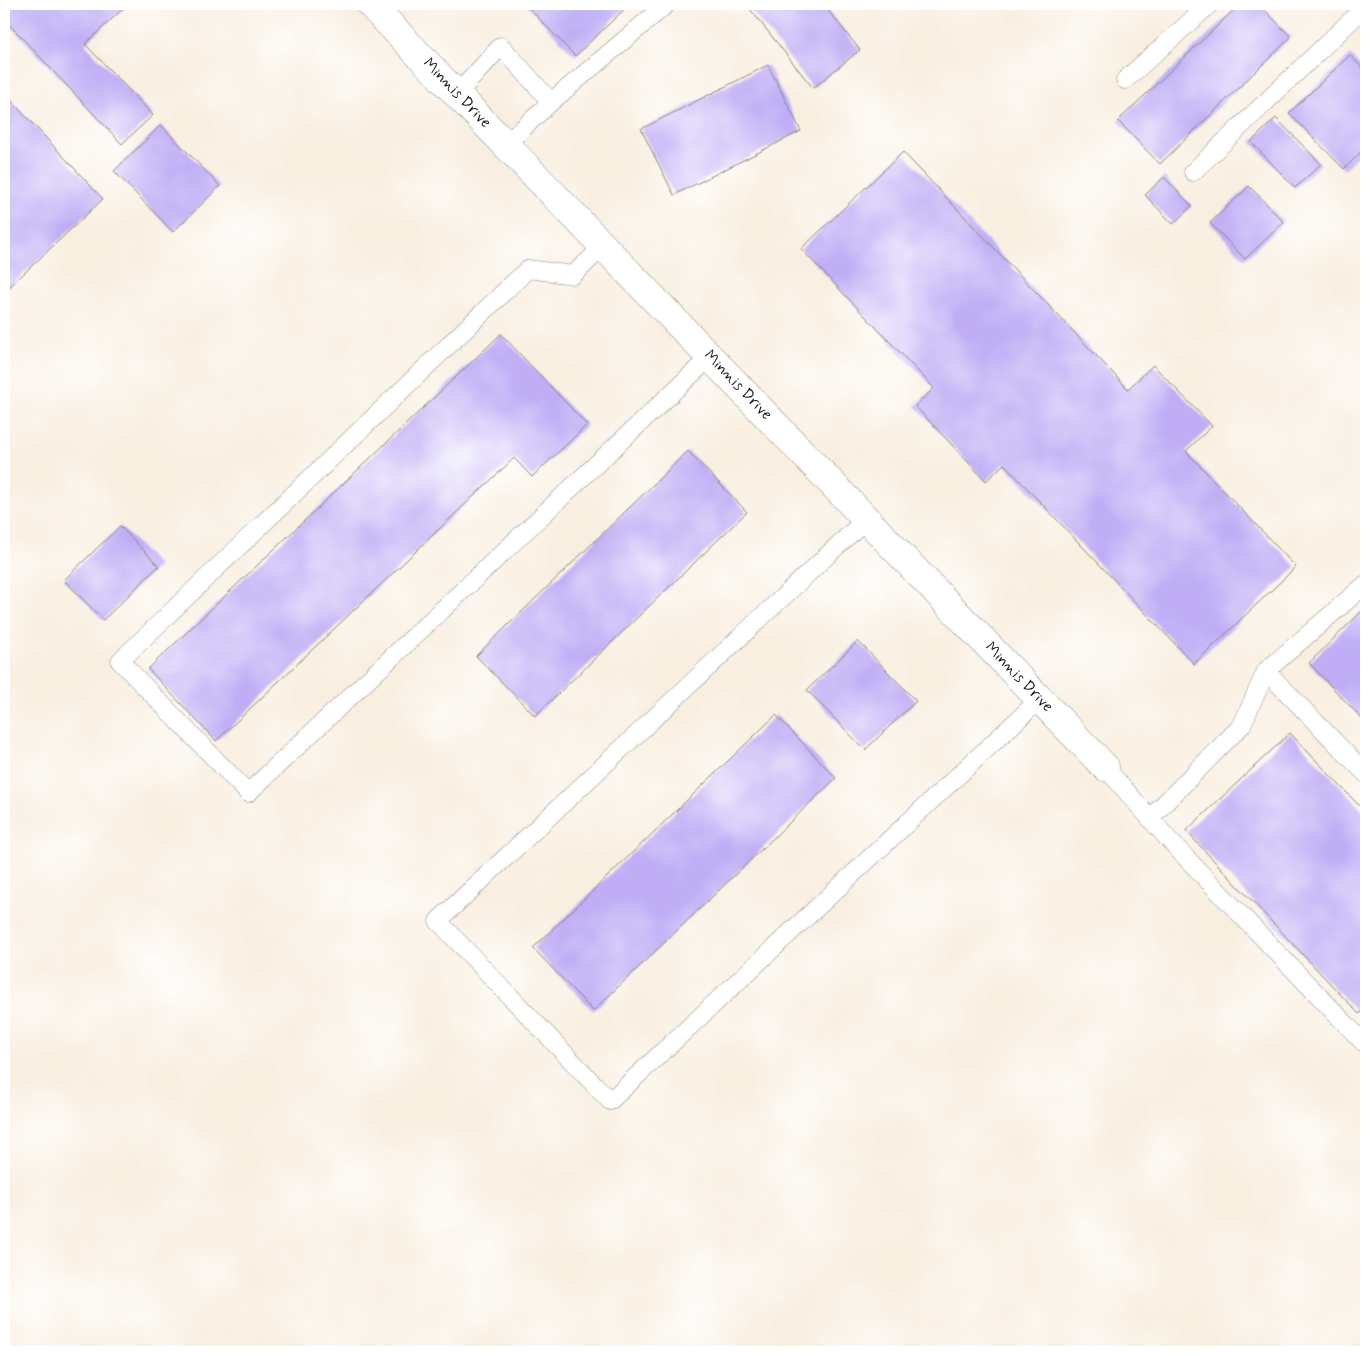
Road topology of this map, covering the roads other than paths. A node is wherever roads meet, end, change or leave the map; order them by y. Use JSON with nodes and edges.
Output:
{"nodes":[{"id":1,"x":370,"y":4,"type":"edge"},
{"id":2,"x":667,"y":4,"type":"edge"},
{"id":3,"x":1210,"y":4,"type":"edge"},
{"id":4,"x":1366,"y":6,"type":"edge"},
{"id":5,"x":1126,"y":80,"type":"dead end"},
{"id":6,"x":457,"y":94,"type":"junction"},
{"id":7,"x":551,"y":102,"type":"junction"},
{"id":8,"x":506,"y":144,"type":"junction"},
{"id":9,"x":1193,"y":172,"type":"dead end"},
{"id":10,"x":604,"y":246,"type":"junction"},
{"id":11,"x":710,"y":357,"type":"junction"},
{"id":12,"x":866,"y":519,"type":"junction"},
{"id":13,"x":1366,"y":584,"type":"edge"},
{"id":14,"x":1266,"y":671,"type":"junction"},
{"id":15,"x":1040,"y":699,"type":"junction"},
{"id":16,"x":1105,"y":767,"type":"joint"},
{"id":17,"x":1366,"y":774,"type":"edge"},
{"id":18,"x":1150,"y":818,"type":"junction"},
{"id":19,"x":1366,"y":1038,"type":"edge"}],
"edges":[{"from":1,"to":6,"type":"street","name":"Minnis Drive"},
{"from":2,"to":7,"type":"lane"},
{"from":3,"to":5,"type":"lane"},
{"from":4,"to":9,"type":"lane"},
{"from":6,"to":7,"type":"lane"},
{"from":6,"to":8,"type":"street","name":"Minnis Drive"},
{"from":7,"to":8,"type":"lane"},
{"from":8,"to":10,"type":"street","name":"Minnis Drive"},
{"from":10,"to":11,"type":"street","name":"Minnis Drive"},
{"from":10,"to":11,"type":"lane"},
{"from":11,"to":12,"type":"street","name":"Minnis Drive"},
{"from":12,"to":15,"type":"street","name":"Minnis Drive"},
{"from":12,"to":15,"type":"lane"},
{"from":13,"to":14,"type":"lane"},
{"from":14,"to":17,"type":"lane"},
{"from":14,"to":18,"type":"lane"},
{"from":15,"to":16,"type":"street","name":"Minnis Drive"},
{"from":16,"to":18,"type":"lane"},
{"from":18,"to":19,"type":"lane"}]}
